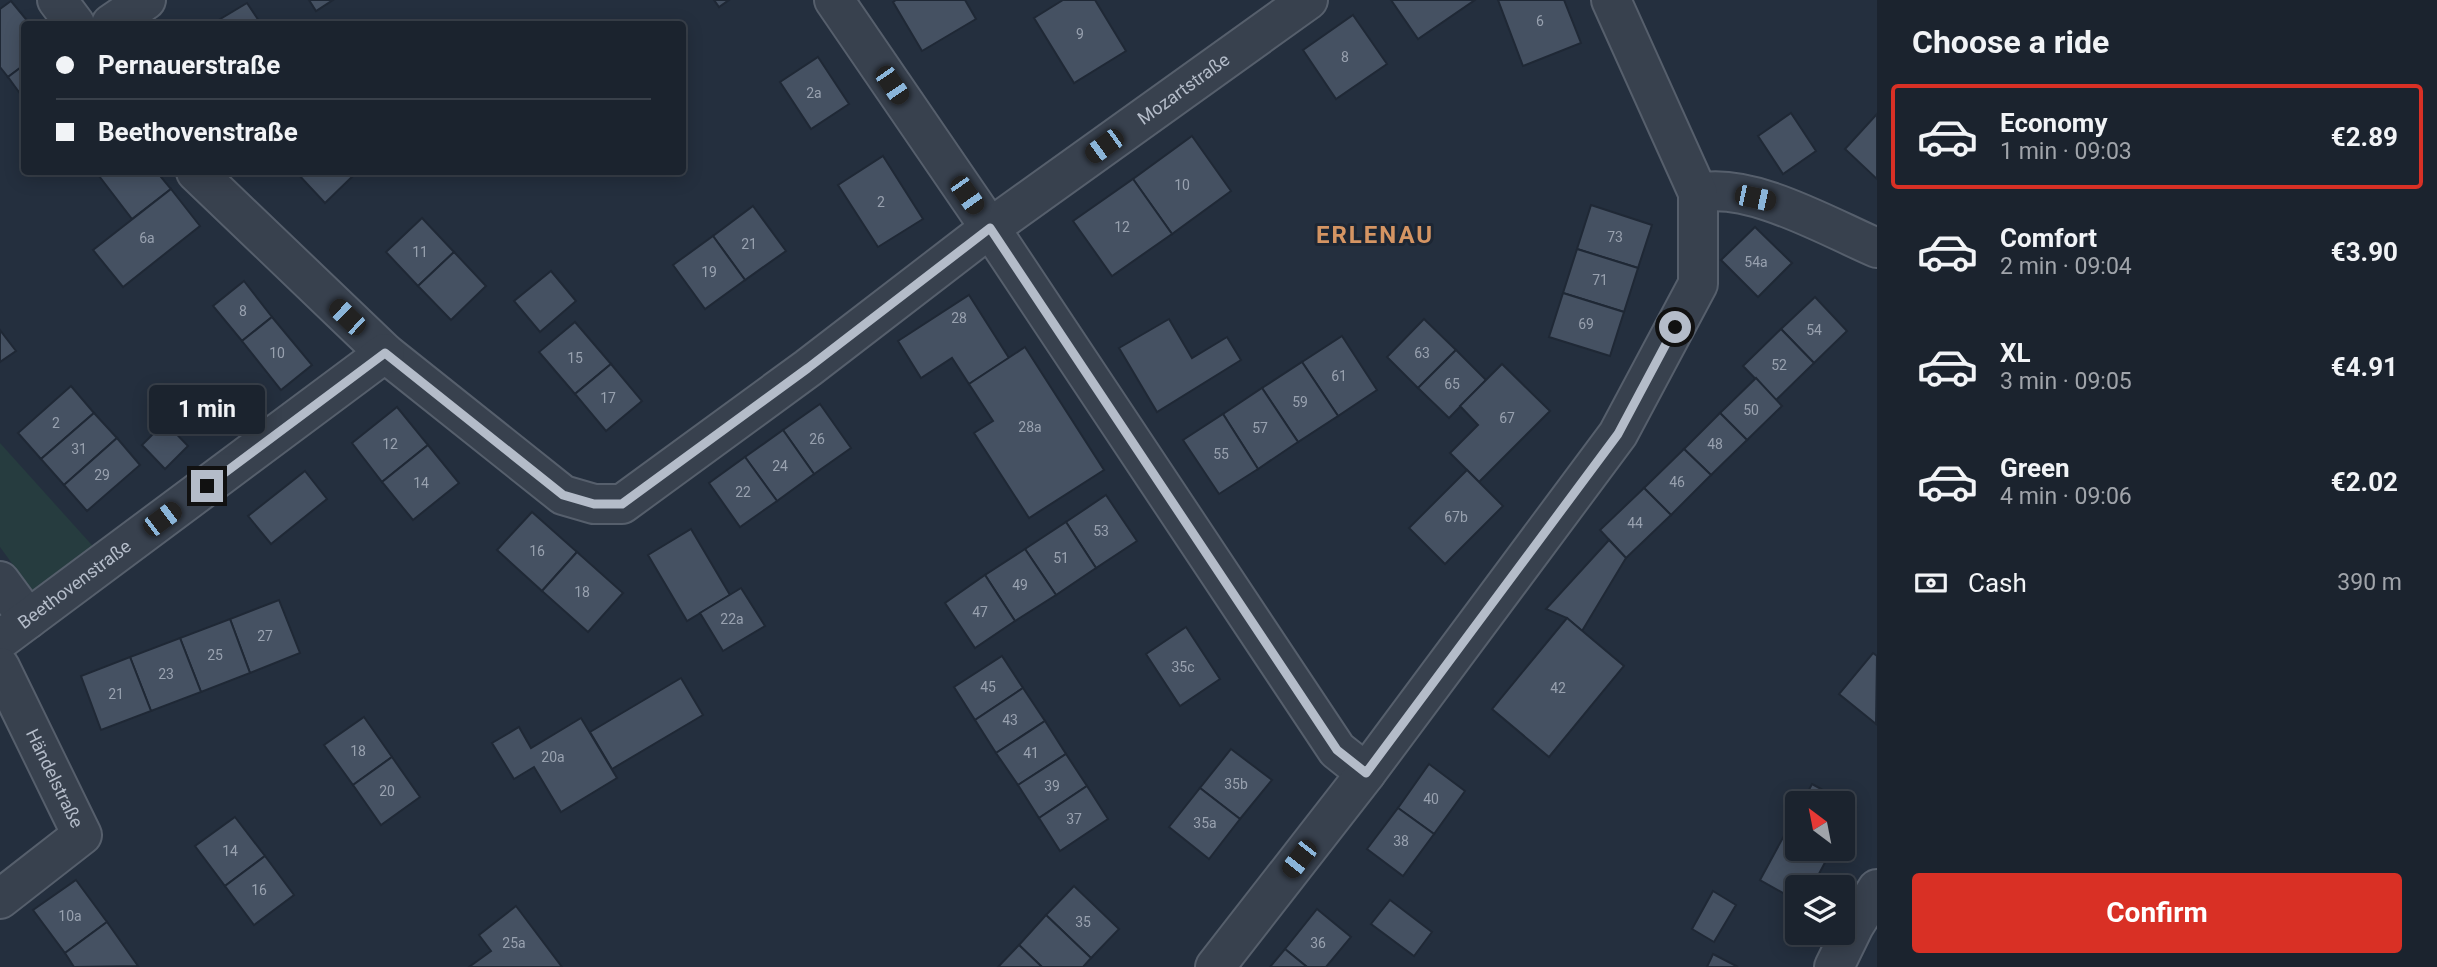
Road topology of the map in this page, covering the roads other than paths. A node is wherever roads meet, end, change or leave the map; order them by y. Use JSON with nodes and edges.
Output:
{"nodes":[{"id":1,"x":57,"y":0,"type":"edge"},
{"id":2,"x":146,"y":0,"type":"edge"},
{"id":3,"x":834,"y":0,"type":"edge"},
{"id":4,"x":1308,"y":0,"type":"edge"},
{"id":5,"x":1611,"y":0,"type":"edge"},
{"id":6,"x":73,"y":21,"type":"edge"},
{"id":7,"x":115,"y":21,"type":"edge"},
{"id":8,"x":199,"y":175,"type":"edge"},
{"id":9,"x":1698,"y":193,"type":"junction"},
{"id":10,"x":990,"y":228,"type":"junction"},
{"id":11,"x":1877,"y":248,"type":"edge"},
{"id":12,"x":385,"y":353,"type":"junction"},
{"id":13,"x":0,"y":581,"type":"edge"},
{"id":14,"x":14,"y":630,"type":"edge"},
{"id":15,"x":0,"y":667,"type":"edge"},
{"id":16,"x":1366,"y":773,"type":"junction"},
{"id":17,"x":1877,"y":889,"type":"edge"},
{"id":18,"x":0,"y":899,"type":"edge"},
{"id":19,"x":1215,"y":967,"type":"edge"},
{"id":20,"x":1833,"y":967,"type":"edge"}],
"edges":[{"from":1,"to":6,"type":"street"},
{"from":2,"to":7,"type":"street"},
{"from":3,"to":10,"type":"street"},
{"from":4,"to":10,"type":"street","name":"Mozartstraße"},
{"from":5,"to":9,"type":"street"},
{"from":8,"to":12,"type":"street","name":"Mozartstraße"},
{"from":9,"to":11,"type":"street"},
{"from":9,"to":16,"type":"street"},
{"from":10,"to":12,"type":"street","name":"Mozartstraße"},
{"from":10,"to":16,"type":"street"},
{"from":12,"to":14,"type":"street","name":"Beethovenstraße"},
{"from":13,"to":14,"type":"street"},
{"from":15,"to":18,"type":"street","name":"Händelstraße"},
{"from":16,"to":19,"type":"street"},
{"from":17,"to":20,"type":"street"}]}
